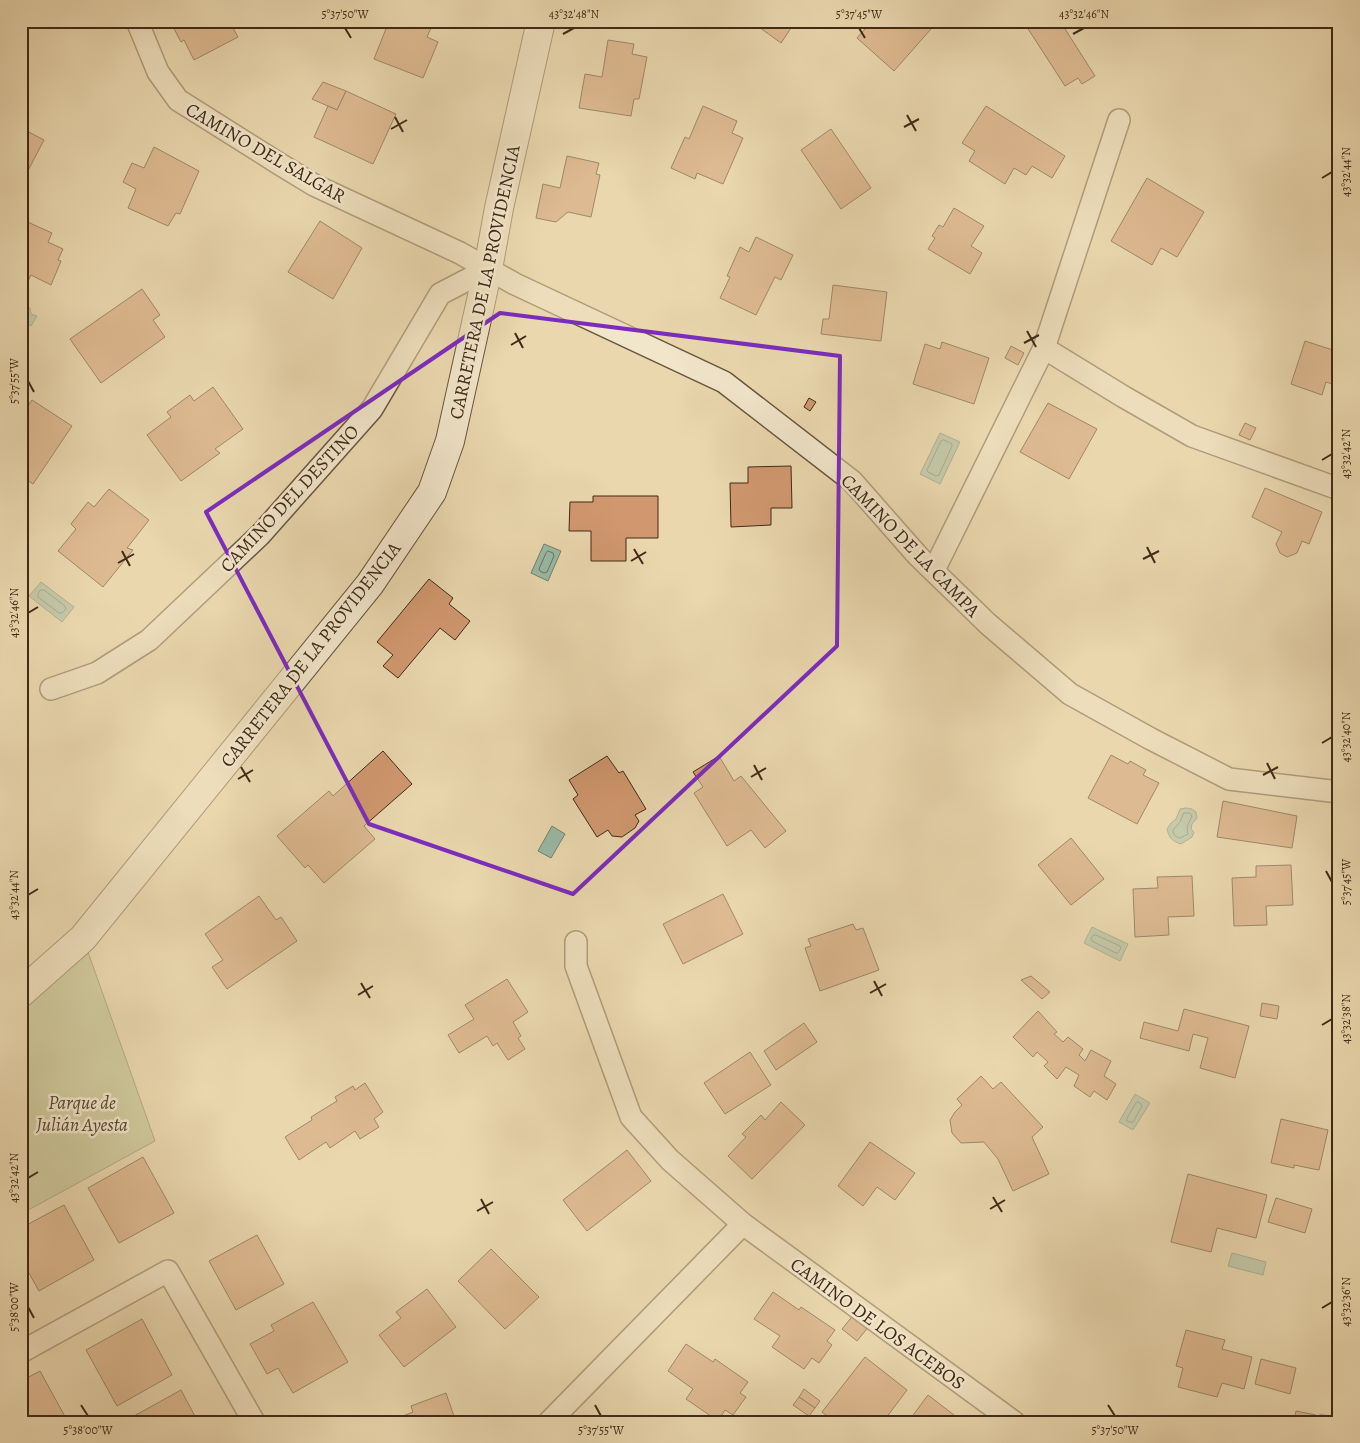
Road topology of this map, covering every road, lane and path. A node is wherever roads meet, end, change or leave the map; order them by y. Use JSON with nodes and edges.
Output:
{"nodes":[{"id":1,"x":137,"y":21,"type":"edge"},
{"id":2,"x":541,"y":21,"type":"edge"},
{"id":3,"x":1119,"y":120,"type":"dead end"},
{"id":4,"x":488,"y":269,"type":"junction"},
{"id":5,"x":1044,"y":348,"type":"junction"},
{"id":6,"x":1339,"y":489,"type":"edge"},
{"id":7,"x":934,"y":570,"type":"junction"},
{"id":8,"x":52,"y":689,"type":"dead end"},
{"id":9,"x":1339,"y":792,"type":"edge"},
{"id":10,"x":576,"y":942,"type":"dead end"},
{"id":11,"x":21,"y":993,"type":"edge"},
{"id":12,"x":743,"y":1224,"type":"junction"},
{"id":13,"x":21,"y":1352,"type":"edge"},
{"id":14,"x":254,"y":1422,"type":"edge"},
{"id":15,"x":549,"y":1422,"type":"edge"},
{"id":16,"x":1014,"y":1422,"type":"edge"}],
"edges":[{"from":1,"to":4,"type":"street","name":"CAMINO DEL SALGAR"},
{"from":2,"to":4,"type":"street","name":"CARRETERA DE LA PROVIDENCIA"},
{"from":3,"to":5,"type":"street"},
{"from":4,"to":7,"type":"street","name":"CAMINO DE LA CAMPA"},
{"from":4,"to":8,"type":"street","name":"CAMINO DEL DESTINO"},
{"from":4,"to":11,"type":"street","name":"CARRETERA DE LA PROVIDENCIA"},
{"from":5,"to":6,"type":"street"},
{"from":5,"to":7,"type":"street"},
{"from":7,"to":9,"type":"street","name":"CAMINO DE LA CAMPA"},
{"from":10,"to":12,"type":"street","name":"CAMINO DE LOS ACEBOS"},
{"from":12,"to":15,"type":"street"},
{"from":12,"to":16,"type":"street","name":"CAMINO DE LOS ACEBOS"},
{"from":13,"to":14,"type":"street"}]}
